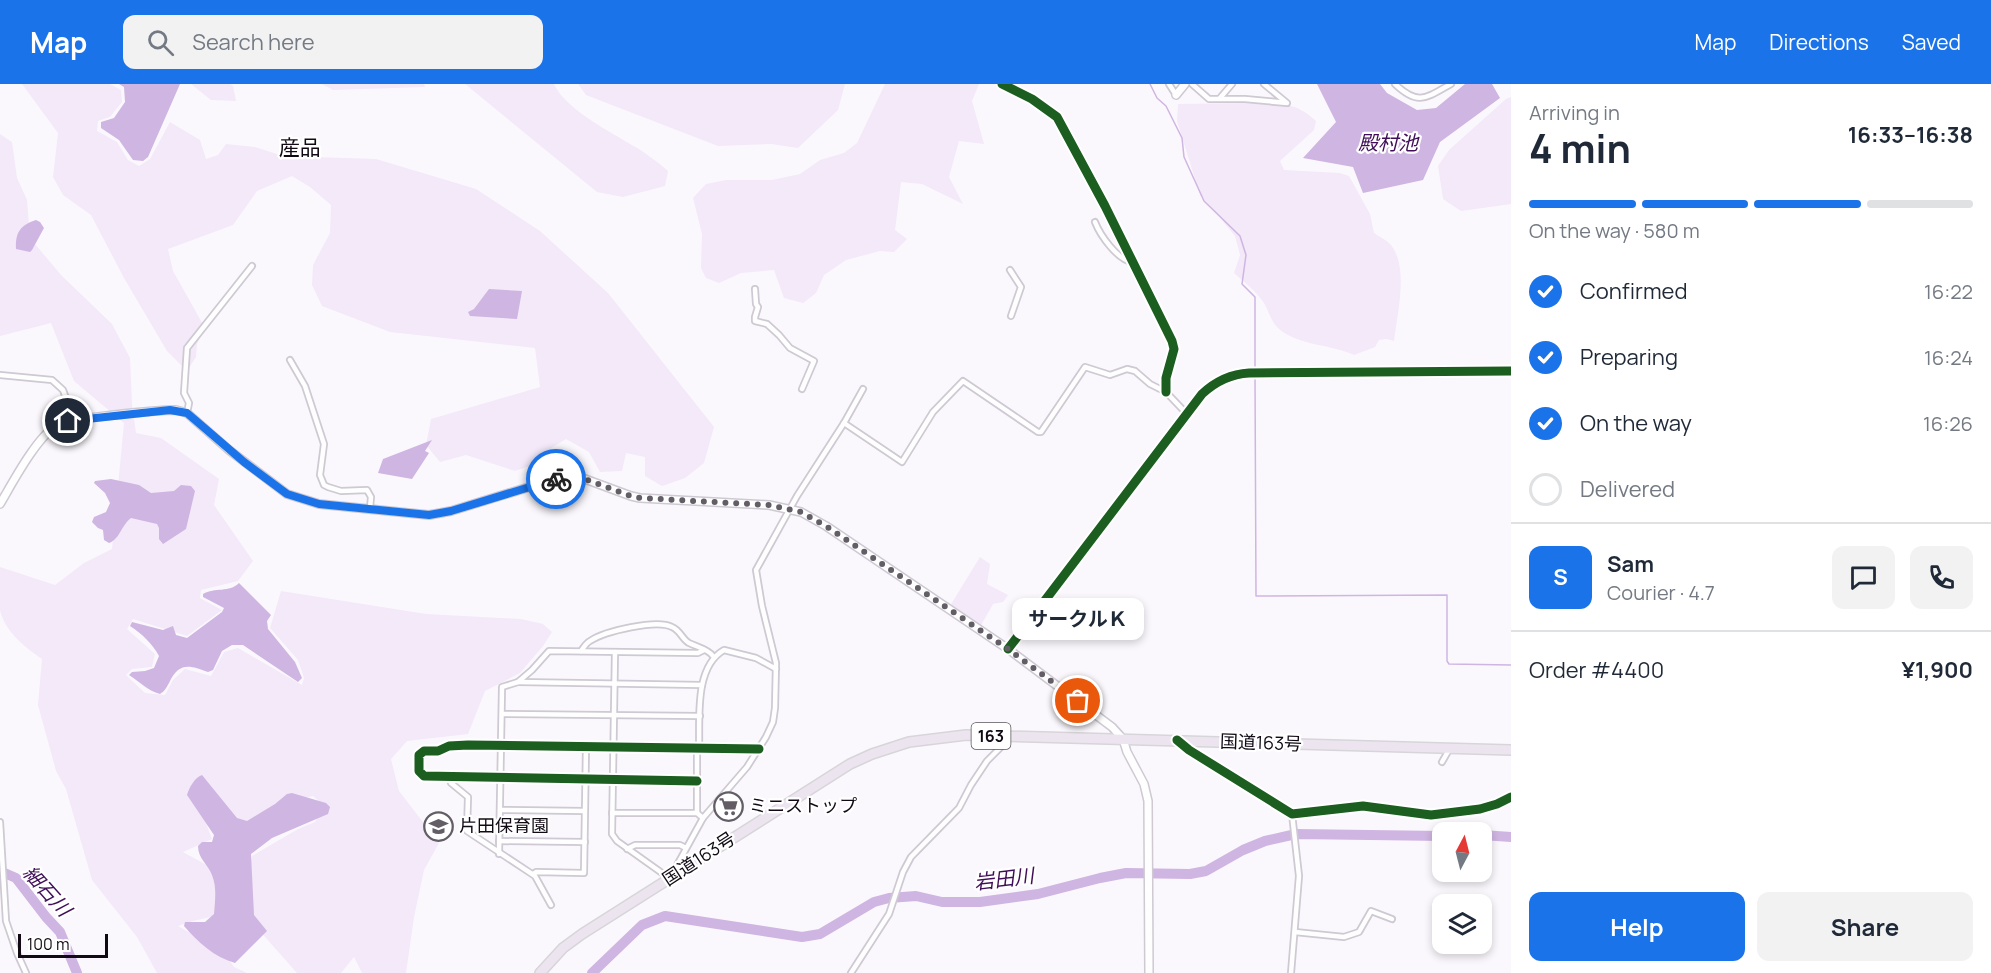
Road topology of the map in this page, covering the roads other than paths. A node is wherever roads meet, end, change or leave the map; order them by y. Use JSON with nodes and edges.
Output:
{"nodes":[{"id":1,"x":1002,"y":84,"type":"edge"},
{"id":2,"x":1169,"y":84,"type":"edge"},
{"id":3,"x":1185,"y":84,"type":"edge"},
{"id":4,"x":1192,"y":84,"type":"edge"},
{"id":5,"x":1232,"y":84,"type":"edge"},
{"id":6,"x":1264,"y":84,"type":"edge"},
{"id":7,"x":1395,"y":84,"type":"edge"},
{"id":8,"x":1451,"y":84,"type":"edge"},
{"id":9,"x":1176,"y":95,"type":"joint"},
{"id":10,"x":1220,"y":98,"type":"junction"},
{"id":11,"x":1095,"y":222,"type":"dead end"},
{"id":12,"x":1133,"y":262,"type":"junction"},
{"id":13,"x":252,"y":266,"type":"dead end"},
{"id":14,"x":1011,"y":270,"type":"dead end"},
{"id":15,"x":755,"y":289,"type":"dead end"},
{"id":16,"x":1011,"y":316,"type":"dead end"},
{"id":17,"x":290,"y":360,"type":"dead end"},
{"id":18,"x":1511,"y":371,"type":"edge"},
{"id":19,"x":0,"y":375,"type":"edge"},
{"id":20,"x":802,"y":388,"type":"dead end"},
{"id":21,"x":863,"y":389,"type":"dead end"},
{"id":22,"x":1166,"y":392,"type":"junction"},
{"id":23,"x":187,"y":413,"type":"junction"},
{"id":24,"x":1186,"y":414,"type":"junction"},
{"id":25,"x":74,"y":420,"type":"junction"},
{"id":26,"x":844,"y":423,"type":"junction"},
{"id":27,"x":0,"y":504,"type":"edge"},
{"id":28,"x":370,"y":508,"type":"junction"},
{"id":29,"x":791,"y":509,"type":"junction"},
{"id":30,"x":1008,"y":649,"type":"junction"},
{"id":31,"x":704,"y":650,"type":"junction"},
{"id":32,"x":581,"y":651,"type":"junction"},
{"id":33,"x":615,"y":652,"type":"junction"},
{"id":34,"x":713,"y":656,"type":"junction"},
{"id":35,"x":776,"y":669,"type":"junction"},
{"id":36,"x":518,"y":682,"type":"junction"},
{"id":37,"x":614,"y":684,"type":"junction"},
{"id":38,"x":702,"y":685,"type":"junction"},
{"id":39,"x":502,"y":714,"type":"junction"},
{"id":40,"x":614,"y":715,"type":"junction"},
{"id":41,"x":700,"y":716,"type":"junction"},
{"id":42,"x":1008,"y":737,"type":"junction"},
{"id":43,"x":1123,"y":739,"type":"junction"},
{"id":44,"x":1177,"y":740,"type":"junction"},
{"id":45,"x":501,"y":746,"type":"junction"},
{"id":46,"x":586,"y":747,"type":"junction"},
{"id":47,"x":613,"y":747,"type":"junction"},
{"id":48,"x":1450,"y":748,"type":"junction"},
{"id":49,"x":698,"y":749,"type":"junction"},
{"id":50,"x":759,"y":749,"type":"junction"},
{"id":51,"x":1511,"y":750,"type":"edge"},
{"id":52,"x":1442,"y":762,"type":"dead end"},
{"id":53,"x":449,"y":777,"type":"junction"},
{"id":54,"x":501,"y":778,"type":"junction"},
{"id":55,"x":586,"y":779,"type":"junction"},
{"id":56,"x":613,"y":780,"type":"junction"},
{"id":57,"x":697,"y":781,"type":"junction"},
{"id":58,"x":1511,"y":797,"type":"edge"},
{"id":59,"x":500,"y":810,"type":"junction"},
{"id":60,"x":585,"y":811,"type":"junction"},
{"id":61,"x":612,"y":813,"type":"junction"},
{"id":62,"x":697,"y":813,"type":"junction"},
{"id":63,"x":1292,"y":814,"type":"junction"},
{"id":64,"x":703,"y":818,"type":"junction"},
{"id":65,"x":0,"y":822,"type":"edge"},
{"id":66,"x":500,"y":841,"type":"junction"},
{"id":67,"x":585,"y":842,"type":"junction"},
{"id":68,"x":686,"y":848,"type":"junction"},
{"id":69,"x":627,"y":849,"type":"junction"},
{"id":70,"x":499,"y":854,"type":"junction"},
{"id":71,"x":678,"y":872,"type":"junction"},
{"id":72,"x":533,"y":874,"type":"junction"},
{"id":73,"x":3,"y":878,"type":"edge"},
{"id":74,"x":669,"y":878,"type":"junction"},
{"id":75,"x":551,"y":905,"type":"dead end"},
{"id":76,"x":1392,"y":919,"type":"dead end"},
{"id":77,"x":1295,"y":932,"type":"junction"},
{"id":78,"x":26,"y":973,"type":"edge"},
{"id":79,"x":540,"y":973,"type":"edge"},
{"id":80,"x":851,"y":973,"type":"edge"},
{"id":81,"x":1149,"y":973,"type":"edge"},
{"id":82,"x":1291,"y":973,"type":"edge"}],
"edges":[{"from":1,"to":12,"type":"street"},
{"from":2,"to":9,"type":"street"},
{"from":3,"to":9,"type":"main road"},
{"from":4,"to":10,"type":"street"},
{"from":5,"to":10,"type":"street"},
{"from":6,"to":10,"type":"street"},
{"from":7,"to":8,"type":"street"},
{"from":11,"to":12,"type":"street"},
{"from":12,"to":22,"type":"street"},
{"from":13,"to":23,"type":"street"},
{"from":14,"to":16,"type":"street"},
{"from":15,"to":20,"type":"street"},
{"from":17,"to":28,"type":"street"},
{"from":18,"to":24,"type":"main road"},
{"from":19,"to":25,"type":"street"},
{"from":21,"to":26,"type":"street"},
{"from":22,"to":24,"type":"street"},
{"from":22,"to":26,"type":"street"},
{"from":23,"to":25,"type":"main road"},
{"from":23,"to":28,"type":"main road"},
{"from":24,"to":30,"type":"main road"},
{"from":25,"to":27,"type":"main road"},
{"from":26,"to":29,"type":"street"},
{"from":28,"to":29,"type":"main road"},
{"from":29,"to":30,"type":"main road"},
{"from":29,"to":35,"type":"street"},
{"from":30,"to":43,"type":"main road"},
{"from":31,"to":32,"type":"street"},
{"from":31,"to":33,"type":"street"},
{"from":31,"to":34,"type":"street"},
{"from":32,"to":33,"type":"street"},
{"from":32,"to":36,"type":"street"},
{"from":33,"to":37,"type":"street"},
{"from":34,"to":35,"type":"street"},
{"from":34,"to":38,"type":"street"},
{"from":35,"to":50,"type":"street"},
{"from":36,"to":37,"type":"street"},
{"from":36,"to":39,"type":"street"},
{"from":37,"to":38,"type":"street"},
{"from":37,"to":40,"type":"street"},
{"from":38,"to":41,"type":"street"},
{"from":39,"to":40,"type":"street"},
{"from":39,"to":45,"type":"street"},
{"from":40,"to":41,"type":"street"},
{"from":40,"to":47,"type":"street"},
{"from":41,"to":49,"type":"street"},
{"from":42,"to":43,"type":"highway","name":"国道163号","number":"163"},
{"from":42,"to":71,"type":"highway","name":"国道163号","number":"163"},
{"from":42,"to":80,"type":"street"},
{"from":43,"to":44,"type":"highway","name":"国道163号","number":"163"},
{"from":43,"to":81,"type":"main road"},
{"from":44,"to":48,"type":"highway","name":"国道163号","number":"163"},
{"from":44,"to":63,"type":"street"},
{"from":45,"to":46,"type":"street"},
{"from":45,"to":53,"type":"street"},
{"from":45,"to":54,"type":"street"},
{"from":46,"to":47,"type":"street"},
{"from":46,"to":55,"type":"street"},
{"from":47,"to":49,"type":"street"},
{"from":47,"to":56,"type":"street"},
{"from":48,"to":51,"type":"highway","name":"国道163号","number":"163"},
{"from":48,"to":52,"type":"street"},
{"from":49,"to":50,"type":"street"},
{"from":49,"to":57,"type":"street"},
{"from":50,"to":64,"type":"street"},
{"from":53,"to":54,"type":"street"},
{"from":53,"to":70,"type":"street"},
{"from":54,"to":55,"type":"street"},
{"from":54,"to":59,"type":"street"},
{"from":55,"to":56,"type":"street"},
{"from":55,"to":60,"type":"street"},
{"from":56,"to":57,"type":"street"},
{"from":56,"to":61,"type":"street"},
{"from":57,"to":62,"type":"street"},
{"from":58,"to":63,"type":"street"},
{"from":59,"to":60,"type":"street"},
{"from":59,"to":66,"type":"street"},
{"from":60,"to":67,"type":"street"},
{"from":61,"to":62,"type":"street"},
{"from":61,"to":69,"type":"street"},
{"from":62,"to":64,"type":"street"},
{"from":63,"to":77,"type":"street"},
{"from":64,"to":68,"type":"street"},
{"from":65,"to":73,"type":"street"},
{"from":66,"to":67,"type":"street"},
{"from":66,"to":70,"type":"street"},
{"from":67,"to":72,"type":"street"},
{"from":68,"to":69,"type":"street"},
{"from":68,"to":71,"type":"street"},
{"from":69,"to":74,"type":"street"},
{"from":70,"to":72,"type":"street"},
{"from":71,"to":74,"type":"highway","name":"国道163号","number":"163"},
{"from":72,"to":75,"type":"street"},
{"from":73,"to":78,"type":"street"},
{"from":74,"to":79,"type":"highway","name":"国道163号","number":"163"},
{"from":76,"to":77,"type":"street"},
{"from":77,"to":82,"type":"street"}]}
